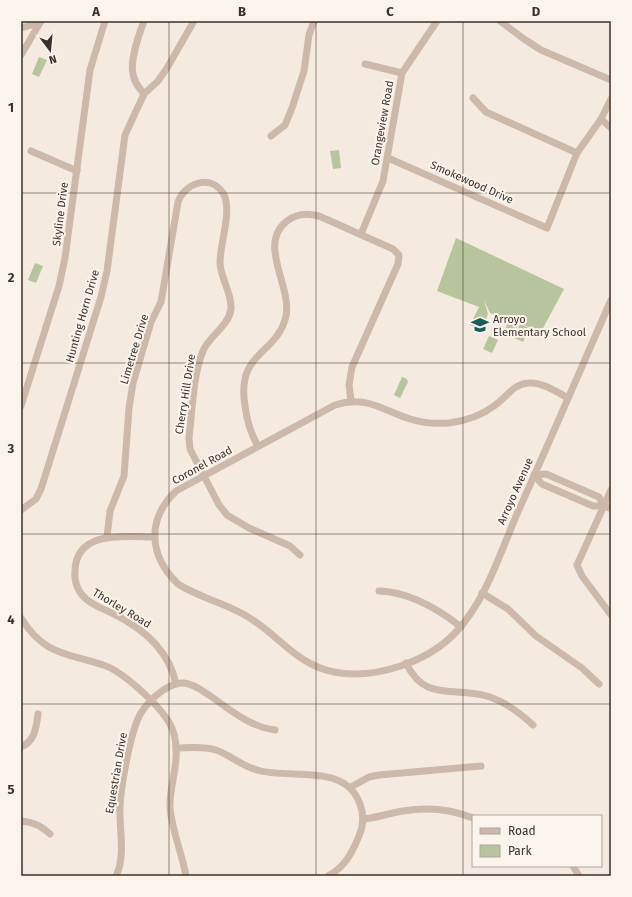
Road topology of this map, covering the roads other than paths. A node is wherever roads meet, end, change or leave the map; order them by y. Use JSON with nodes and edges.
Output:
{"nodes":[{"id":1,"x":105,"y":21,"type":"edge"},
{"id":2,"x":144,"y":21,"type":"edge"},
{"id":3,"x":194,"y":21,"type":"edge"},
{"id":4,"x":314,"y":21,"type":"edge"},
{"id":5,"x":437,"y":21,"type":"edge"},
{"id":6,"x":500,"y":21,"type":"edge"},
{"id":7,"x":40,"y":22,"type":"edge"},
{"id":8,"x":21,"y":28,"type":"edge"},
{"id":9,"x":21,"y":55,"type":"edge"},
{"id":10,"x":365,"y":64,"type":"dead end"},
{"id":11,"x":402,"y":73,"type":"junction"},
{"id":12,"x":611,"y":80,"type":"edge"},
{"id":13,"x":144,"y":94,"type":"junction"},
{"id":14,"x":473,"y":98,"type":"dead end"},
{"id":15,"x":611,"y":99,"type":"edge"},
{"id":16,"x":601,"y":119,"type":"junction"},
{"id":17,"x":611,"y":128,"type":"edge"},
{"id":18,"x":271,"y":136,"type":"dead end"},
{"id":19,"x":31,"y":151,"type":"dead end"},
{"id":20,"x":577,"y":153,"type":"junction"},
{"id":21,"x":388,"y":158,"type":"junction"},
{"id":22,"x":77,"y":171,"type":"junction"},
{"id":23,"x":204,"y":182,"type":"joint"},
{"id":24,"x":361,"y":234,"type":"junction"},
{"id":25,"x":611,"y":300,"type":"edge"},
{"id":26,"x":24,"y":386,"type":"edge"},
{"id":27,"x":568,"y":398,"type":"junction"},
{"id":28,"x":351,"y":401,"type":"junction"},
{"id":29,"x":21,"y":406,"type":"edge"},
{"id":30,"x":258,"y":446,"type":"junction"},
{"id":31,"x":534,"y":475,"type":"junction"},
{"id":32,"x":203,"y":476,"type":"junction"},
{"id":33,"x":611,"y":490,"type":"edge"},
{"id":34,"x":609,"y":508,"type":"edge"},
{"id":35,"x":21,"y":510,"type":"edge"},
{"id":36,"x":107,"y":537,"type":"junction"},
{"id":37,"x":154,"y":537,"type":"junction"},
{"id":38,"x":300,"y":555,"type":"dead end"},
{"id":39,"x":379,"y":591,"type":"dead end"},
{"id":40,"x":482,"y":593,"type":"junction"},
{"id":41,"x":611,"y":614,"type":"edge"},
{"id":42,"x":21,"y":618,"type":"edge"},
{"id":43,"x":461,"y":627,"type":"junction"},
{"id":44,"x":406,"y":663,"type":"junction"},
{"id":45,"x":176,"y":684,"type":"junction"},
{"id":46,"x":599,"y":684,"type":"dead end"},
{"id":47,"x":151,"y":702,"type":"junction"},
{"id":48,"x":38,"y":714,"type":"dead end"},
{"id":49,"x":533,"y":725,"type":"dead end"},
{"id":50,"x":275,"y":730,"type":"dead end"},
{"id":51,"x":21,"y":747,"type":"edge"},
{"id":52,"x":176,"y":748,"type":"junction"},
{"id":53,"x":481,"y":766,"type":"dead end"},
{"id":54,"x":351,"y":788,"type":"junction"},
{"id":55,"x":363,"y":818,"type":"junction"},
{"id":56,"x":472,"y":818,"type":"edge"},
{"id":57,"x":21,"y":821,"type":"edge"},
{"id":58,"x":50,"y":834,"type":"dead end"},
{"id":59,"x":574,"y":867,"type":"edge"},
{"id":60,"x":116,"y":876,"type":"edge"},
{"id":61,"x":186,"y":876,"type":"edge"},
{"id":62,"x":328,"y":876,"type":"edge"},
{"id":63,"x":580,"y":876,"type":"edge"}],
"edges":[{"from":1,"to":22,"type":"street","name":"Skyline Drive"},
{"from":2,"to":13,"type":"street"},
{"from":3,"to":13,"type":"street"},
{"from":4,"to":18,"type":"street"},
{"from":5,"to":11,"type":"street","name":"Orangeview Road"},
{"from":6,"to":12,"type":"street"},
{"from":7,"to":8,"type":"street"},
{"from":7,"to":9,"type":"street"},
{"from":10,"to":11,"type":"street"},
{"from":11,"to":21,"type":"street","name":"Orangeview Road"},
{"from":13,"to":35,"type":"street","name":"Hunting Horn Drive"},
{"from":14,"to":20,"type":"street"},
{"from":15,"to":16,"type":"street"},
{"from":16,"to":17,"type":"street"},
{"from":16,"to":20,"type":"street"},
{"from":19,"to":22,"type":"street"},
{"from":20,"to":21,"type":"street","name":"Smokewood Drive"},
{"from":21,"to":24,"type":"street","name":"Orangeview Road"},
{"from":22,"to":26,"type":"street","name":"Skyline Drive"},
{"from":23,"to":32,"type":"street","name":"Cherry Hill Drive"},
{"from":23,"to":36,"type":"street","name":"Limetree Drive"},
{"from":24,"to":28,"type":"street"},
{"from":24,"to":30,"type":"street"},
{"from":25,"to":27,"type":"street","name":"Arroyo Avenue"},
{"from":26,"to":29,"type":"street","name":"Skyline Drive"},
{"from":27,"to":28,"type":"street","name":"Coronel Road"},
{"from":27,"to":31,"type":"street","name":"Arroyo Avenue"},
{"from":28,"to":30,"type":"street","name":"Coronel Road"},
{"from":30,"to":32,"type":"street","name":"Coronel Road"},
{"from":31,"to":34,"type":"street"},
{"from":31,"to":34,"type":"street"},
{"from":31,"to":40,"type":"street","name":"Arroyo Avenue"},
{"from":32,"to":37,"type":"street","name":"Coronel Road"},
{"from":32,"to":38,"type":"street","name":"Cherry Hill Drive"},
{"from":33,"to":34,"type":"street"},
{"from":34,"to":41,"type":"street"},
{"from":36,"to":37,"type":"street","name":"Thorley Road"},
{"from":36,"to":45,"type":"street","name":"Thorley Road"},
{"from":37,"to":44,"type":"street","name":"Coronel Road"},
{"from":39,"to":43,"type":"street"},
{"from":40,"to":43,"type":"street","name":"Arroyo Avenue"},
{"from":40,"to":46,"type":"street"},
{"from":42,"to":47,"type":"street"},
{"from":43,"to":44,"type":"street","name":"Arroyo Avenue"},
{"from":44,"to":49,"type":"street"},
{"from":45,"to":47,"type":"street","name":"Equestrian Drive"},
{"from":45,"to":50,"type":"street"},
{"from":47,"to":52,"type":"street"},
{"from":47,"to":60,"type":"street","name":"Equestrian Drive"},
{"from":48,"to":51,"type":"street"},
{"from":52,"to":54,"type":"street"},
{"from":52,"to":61,"type":"street"},
{"from":53,"to":54,"type":"street"},
{"from":54,"to":55,"type":"street"},
{"from":55,"to":56,"type":"street"},
{"from":55,"to":62,"type":"street"},
{"from":57,"to":58,"type":"street"},
{"from":59,"to":63,"type":"street"}]}
